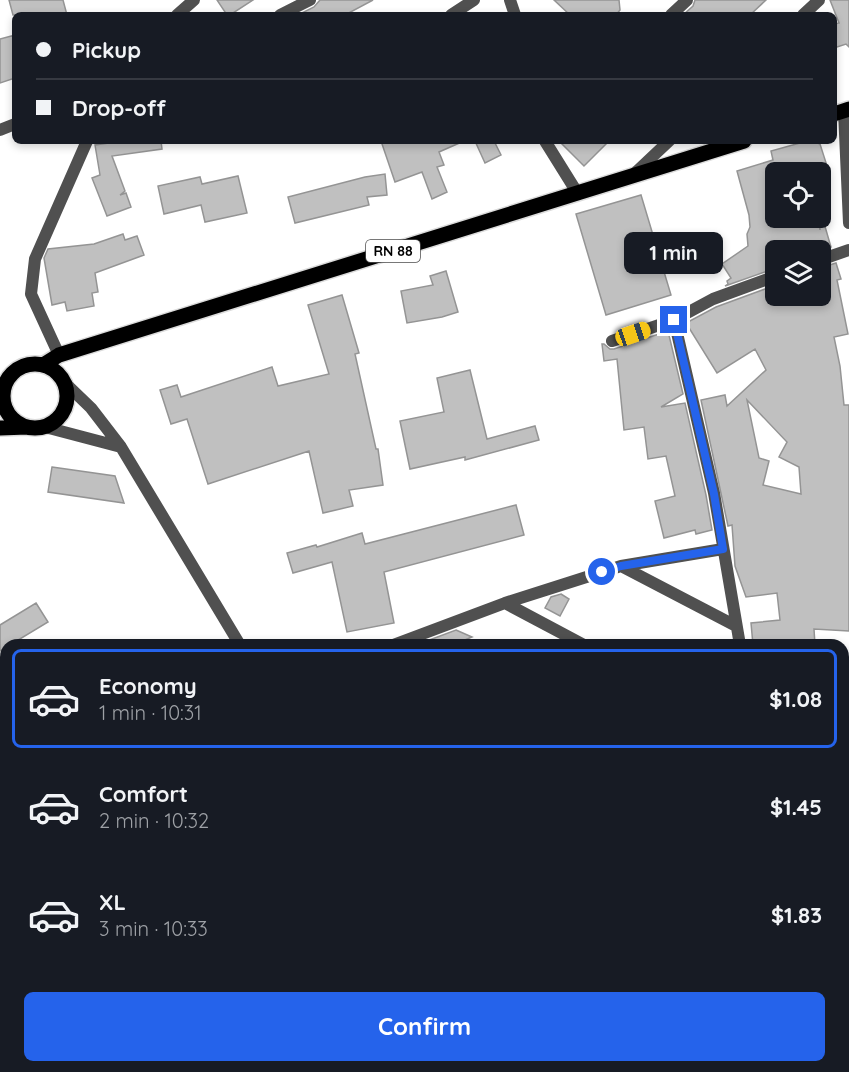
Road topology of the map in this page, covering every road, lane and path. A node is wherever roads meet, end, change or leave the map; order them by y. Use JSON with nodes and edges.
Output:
{"nodes":[{"id":1,"x":194,"y":0,"type":"edge"},
{"id":2,"x":310,"y":0,"type":"edge"},
{"id":3,"x":474,"y":0,"type":"edge"},
{"id":4,"x":687,"y":0,"type":"edge"},
{"id":5,"x":819,"y":0,"type":"edge"},
{"id":6,"x":180,"y":12,"type":"edge"},
{"id":7,"x":286,"y":12,"type":"edge"},
{"id":8,"x":456,"y":12,"type":"edge"},
{"id":9,"x":674,"y":12,"type":"edge"},
{"id":10,"x":806,"y":12,"type":"edge"},
{"id":11,"x":842,"y":111,"type":"edge"},
{"id":12,"x":86,"y":144,"type":"edge"},
{"id":13,"x":547,"y":144,"type":"edge"},
{"id":14,"x":666,"y":144,"type":"edge"},
{"id":15,"x":734,"y":144,"type":"edge"},
{"id":16,"x":633,"y":175,"type":"junction"},
{"id":17,"x":578,"y":194,"type":"junction"},
{"id":18,"x":849,"y":223,"type":"edge"},
{"id":19,"x":849,"y":250,"type":"edge"},
{"id":20,"x":831,"y":256,"type":"edge"},
{"id":21,"x":765,"y":280,"type":"edge"},
{"id":22,"x":674,"y":320,"type":"junction"},
{"id":23,"x":612,"y":341,"type":"dead end"},
{"id":24,"x":59,"y":355,"type":"junction"},
{"id":25,"x":44,"y":365,"type":"junction"},
{"id":26,"x":5,"y":378,"type":"edge"},
{"id":27,"x":64,"y":382,"type":"junction"},
{"id":28,"x":27,"y":427,"type":"junction"},
{"id":29,"x":45,"y":427,"type":"junction"},
{"id":30,"x":0,"y":428,"type":"edge"},
{"id":31,"x":121,"y":447,"type":"junction"},
{"id":32,"x":723,"y":549,"type":"junction"},
{"id":33,"x":621,"y":566,"type":"junction"},
{"id":34,"x":505,"y":603,"type":"junction"},
{"id":35,"x":736,"y":626,"type":"junction"},
{"id":36,"x":236,"y":639,"type":"edge"},
{"id":37,"x":409,"y":639,"type":"edge"},
{"id":38,"x":573,"y":639,"type":"edge"},
{"id":39,"x":739,"y":639,"type":"edge"}],
"edges":[{"from":1,"to":6,"type":"street"},
{"from":2,"to":7,"type":"street"},
{"from":3,"to":8,"type":"street"},
{"from":4,"to":9,"type":"street"},
{"from":5,"to":10,"type":"street"},
{"from":11,"to":18,"type":"street"},
{"from":12,"to":24,"type":"street"},
{"from":13,"to":17,"type":"street"},
{"from":14,"to":16,"type":"street"},
{"from":15,"to":16,"type":"main road","number":"RN 88"},
{"from":16,"to":17,"type":"main road","number":"RN 88"},
{"from":17,"to":24,"type":"main road","number":"RN 88"},
{"from":19,"to":20,"type":"street"},
{"from":21,"to":22,"type":"street"},
{"from":22,"to":23,"type":"street"},
{"from":22,"to":32,"type":"street"},
{"from":24,"to":25,"type":"main road","number":"RN 88"},
{"from":25,"to":26,"type":"main road"},
{"from":25,"to":27,"type":"main road"},
{"from":26,"to":28,"type":"main road"},
{"from":27,"to":29,"type":"main road"},
{"from":27,"to":31,"type":"street"},
{"from":28,"to":29,"type":"main road"},
{"from":28,"to":30,"type":"main road"},
{"from":29,"to":31,"type":"street"},
{"from":31,"to":36,"type":"street"},
{"from":32,"to":33,"type":"street"},
{"from":32,"to":35,"type":"street"},
{"from":33,"to":34,"type":"street"},
{"from":33,"to":35,"type":"street"},
{"from":34,"to":37,"type":"street"},
{"from":34,"to":38,"type":"street"},
{"from":35,"to":39,"type":"street"}]}
